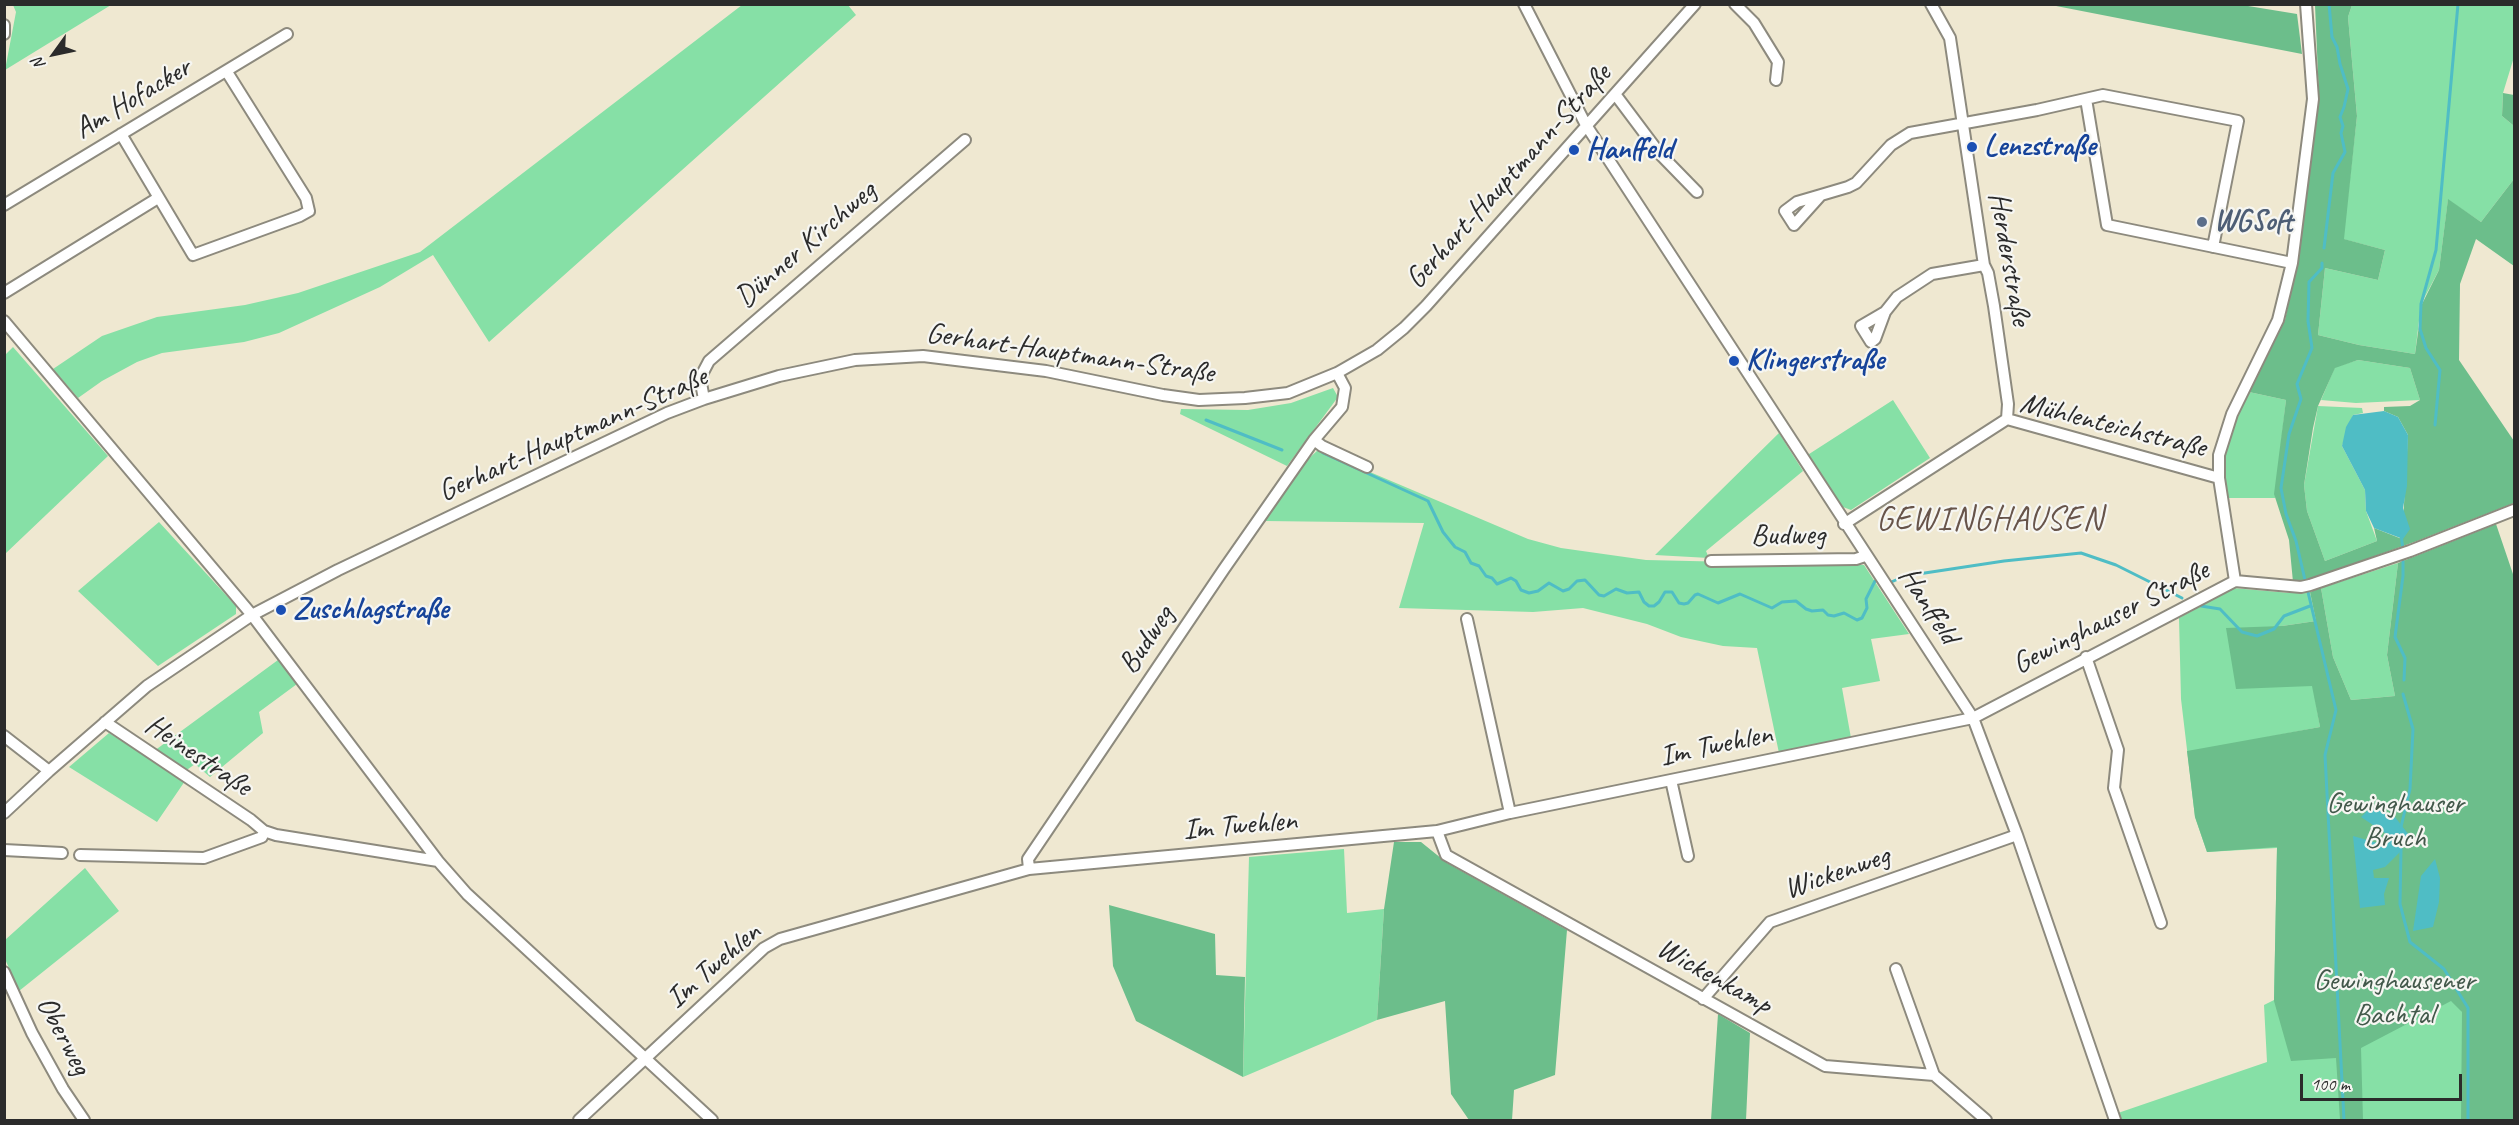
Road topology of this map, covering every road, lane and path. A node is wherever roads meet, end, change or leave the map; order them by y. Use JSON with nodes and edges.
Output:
{"nodes":[{"id":1,"x":1524,"y":4,"type":"edge"},
{"id":2,"x":1695,"y":4,"type":"edge"},
{"id":3,"x":1735,"y":4,"type":"edge"},
{"id":4,"x":1931,"y":4,"type":"edge"},
{"id":5,"x":2306,"y":4,"type":"edge"},
{"id":6,"x":4,"y":25,"type":"edge"},
{"id":7,"x":4,"y":34,"type":"edge"},
{"id":8,"x":287,"y":34,"type":"dead end"},
{"id":9,"x":227,"y":72,"type":"junction"},
{"id":10,"x":1776,"y":80,"type":"dead end"},
{"id":11,"x":1615,"y":94,"type":"junction"},
{"id":12,"x":2086,"y":99,"type":"junction"},
{"id":13,"x":1963,"y":123,"type":"junction"},
{"id":14,"x":1586,"y":125,"type":"junction"},
{"id":15,"x":121,"y":134,"type":"junction"},
{"id":16,"x":965,"y":140,"type":"dead end"},
{"id":17,"x":1697,"y":192,"type":"dead end"},
{"id":18,"x":1821,"y":195,"type":"dead end"},
{"id":19,"x":158,"y":198,"type":"junction"},
{"id":20,"x":4,"y":205,"type":"edge"},
{"id":21,"x":2213,"y":247,"type":"junction"},
{"id":22,"x":2292,"y":263,"type":"junction"},
{"id":23,"x":1984,"y":265,"type":"junction"},
{"id":24,"x":4,"y":293,"type":"edge"},
{"id":25,"x":1885,"y":312,"type":"dead end"},
{"id":26,"x":4,"y":321,"type":"edge"},
{"id":27,"x":1337,"y":373,"type":"junction"},
{"id":28,"x":704,"y":399,"type":"junction"},
{"id":29,"x":2007,"y":419,"type":"junction"},
{"id":30,"x":1314,"y":440,"type":"junction"},
{"id":31,"x":1367,"y":467,"type":"dead end"},
{"id":32,"x":2218,"y":478,"type":"junction"},
{"id":33,"x":2514,"y":510,"type":"edge"},
{"id":34,"x":1844,"y":524,"type":"junction"},
{"id":35,"x":1865,"y":556,"type":"junction"},
{"id":36,"x":1711,"y":561,"type":"dead end"},
{"id":37,"x":2235,"y":581,"type":"junction"},
{"id":38,"x":252,"y":615,"type":"junction"},
{"id":39,"x":1467,"y":619,"type":"dead end"},
{"id":40,"x":2086,"y":657,"type":"junction"},
{"id":41,"x":1972,"y":718,"type":"junction"},
{"id":42,"x":105,"y":722,"type":"junction"},
{"id":43,"x":4,"y":736,"type":"edge"},
{"id":44,"x":49,"y":771,"type":"junction"},
{"id":45,"x":1671,"y":780,"type":"junction"},
{"id":46,"x":4,"y":813,"type":"edge"},
{"id":47,"x":1510,"y":813,"type":"junction"},
{"id":48,"x":264,"y":831,"type":"junction"},
{"id":49,"x":1437,"y":831,"type":"junction"},
{"id":50,"x":2017,"y":835,"type":"junction"},
{"id":51,"x":4,"y":850,"type":"edge"},
{"id":52,"x":62,"y":854,"type":"dead end"},
{"id":53,"x":80,"y":855,"type":"dead end"},
{"id":54,"x":1688,"y":856,"type":"dead end"},
{"id":55,"x":438,"y":861,"type":"junction"},
{"id":56,"x":1029,"y":869,"type":"junction"},
{"id":57,"x":2161,"y":923,"type":"dead end"},
{"id":58,"x":1896,"y":969,"type":"dead end"},
{"id":59,"x":4,"y":972,"type":"edge"},
{"id":60,"x":1703,"y":999,"type":"junction"},
{"id":61,"x":645,"y":1059,"type":"junction"},
{"id":62,"x":1934,"y":1075,"type":"junction"},
{"id":63,"x":84,"y":1120,"type":"edge"},
{"id":64,"x":579,"y":1120,"type":"edge"},
{"id":65,"x":712,"y":1120,"type":"edge"},
{"id":66,"x":1986,"y":1120,"type":"edge"},
{"id":67,"x":2115,"y":1120,"type":"edge"}],
"edges":[{"from":1,"to":14,"type":"street","name":"Hanffeld"},
{"from":2,"to":11,"type":"street","name":"Gerhart-Hauptmann-Straße"},
{"from":3,"to":10,"type":"street"},
{"from":4,"to":13,"type":"street","name":"Herderstraße"},
{"from":5,"to":22,"type":"street"},
{"from":6,"to":7,"type":"street"},
{"from":8,"to":9,"type":"street","name":"Am Hofacker"},
{"from":9,"to":15,"type":"street","name":"Am Hofacker"},
{"from":9,"to":19,"type":"street"},
{"from":11,"to":14,"type":"street","name":"Gerhart-Hauptmann-Straße"},
{"from":11,"to":17,"type":"street"},
{"from":12,"to":13,"type":"street"},
{"from":12,"to":21,"type":"street"},
{"from":12,"to":21,"type":"street"},
{"from":13,"to":18,"type":"street"},
{"from":13,"to":23,"type":"street","name":"Herderstraße"},
{"from":14,"to":27,"type":"street","name":"Gerhart-Hauptmann-Straße"},
{"from":14,"to":34,"type":"street","name":"Hanffeld"},
{"from":15,"to":19,"type":"street"},
{"from":15,"to":20,"type":"street","name":"Am Hofacker"},
{"from":16,"to":28,"type":"street","name":"Dünner Kirchweg"},
{"from":19,"to":24,"type":"street"},
{"from":21,"to":22,"type":"street"},
{"from":22,"to":32,"type":"street"},
{"from":23,"to":25,"type":"street"},
{"from":23,"to":29,"type":"street","name":"Herderstraße"},
{"from":26,"to":38,"type":"street"},
{"from":27,"to":28,"type":"street","name":"Gerhart-Hauptmann-Straße"},
{"from":27,"to":30,"type":"street","name":"Budweg"},
{"from":28,"to":38,"type":"street","name":"Gerhart-Hauptmann-Straße"},
{"from":29,"to":32,"type":"street","name":"Mühlenteichstraße"},
{"from":29,"to":34,"type":"street","name":"Mühlenteichstraße"},
{"from":30,"to":31,"type":"street"},
{"from":30,"to":56,"type":"street","name":"Budweg"},
{"from":32,"to":37,"type":"street"},
{"from":33,"to":37,"type":"street","name":"Gewinghauser Straße"},
{"from":34,"to":35,"type":"street","name":"Hanffeld"},
{"from":35,"to":36,"type":"street","name":"Budweg"},
{"from":35,"to":41,"type":"street","name":"Hanffeld"},
{"from":37,"to":40,"type":"street","name":"Gewinghauser Straße"},
{"from":38,"to":42,"type":"street","name":"Gerhart-Hauptmann-Straße"},
{"from":38,"to":55,"type":"street"},
{"from":39,"to":47,"type":"street"},
{"from":40,"to":41,"type":"street","name":"Gewinghauser Straße"},
{"from":40,"to":57,"type":"street"},
{"from":41,"to":45,"type":"street","name":"Im Twehlen"},
{"from":41,"to":50,"type":"street","name":"Hanffeld"},
{"from":42,"to":44,"type":"street","name":"Gerhart-Hauptmann-Straße"},
{"from":42,"to":48,"type":"street","name":"Heinestraße"},
{"from":43,"to":44,"type":"street"},
{"from":44,"to":46,"type":"street","name":"Gerhart-Hauptmann-Straße"},
{"from":45,"to":47,"type":"street","name":"Im Twehlen"},
{"from":45,"to":54,"type":"street"},
{"from":47,"to":49,"type":"street","name":"Im Twehlen"},
{"from":48,"to":53,"type":"street","name":"Heinestraße"},
{"from":48,"to":55,"type":"street","name":"Heinestraße"},
{"from":49,"to":56,"type":"street","name":"Im Twehlen"},
{"from":49,"to":60,"type":"street","name":"Wickenkamp"},
{"from":50,"to":60,"type":"street","name":"Wickenweg"},
{"from":50,"to":67,"type":"street","name":"Hanffeld"},
{"from":51,"to":52,"type":"street"},
{"from":55,"to":61,"type":"street"},
{"from":56,"to":61,"type":"street","name":"Im Twehlen"},
{"from":58,"to":62,"type":"street"},
{"from":59,"to":63,"type":"street","name":"Oberweg"},
{"from":60,"to":62,"type":"street","name":"Wickenkamp"},
{"from":61,"to":64,"type":"street","name":"Im Twehlen"},
{"from":61,"to":65,"type":"street"},
{"from":62,"to":66,"type":"street"}]}
